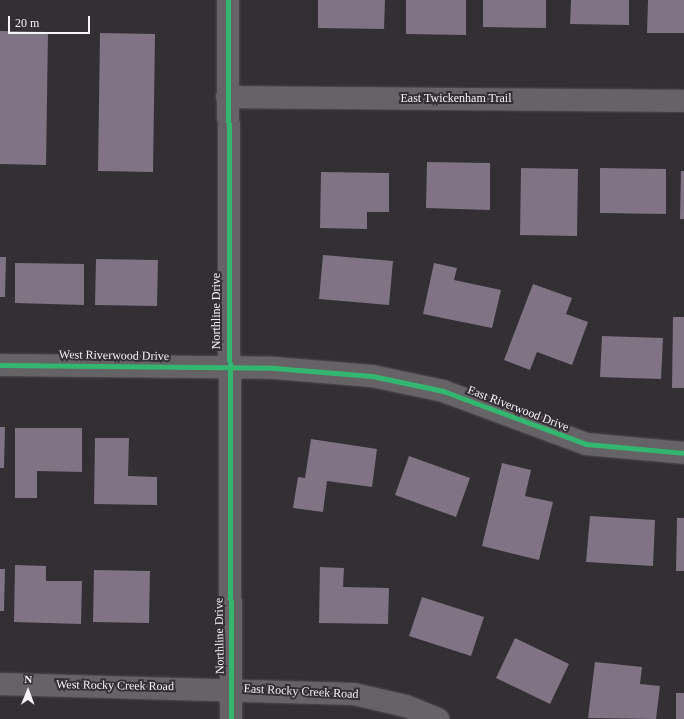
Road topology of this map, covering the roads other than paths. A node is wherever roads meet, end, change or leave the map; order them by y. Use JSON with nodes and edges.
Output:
{"nodes":[{"id":1,"x":228,"y":0,"type":"edge"},
{"id":2,"x":227,"y":97,"type":"junction"},
{"id":3,"x":684,"y":101,"type":"edge"},
{"id":4,"x":0,"y":365,"type":"edge"},
{"id":5,"x":227,"y":368,"type":"junction"},
{"id":6,"x":684,"y":452,"type":"edge"},
{"id":7,"x":0,"y":684,"type":"edge"},
{"id":8,"x":231,"y":688,"type":"junction"},
{"id":9,"x":231,"y":719,"type":"edge"},
{"id":10,"x":438,"y":719,"type":"edge"}],
"edges":[{"from":1,"to":2,"type":"street","name":"Northline Drive"},
{"from":2,"to":3,"type":"street","name":"East Twickenham Trail"},
{"from":2,"to":5,"type":"street","name":"Northline Drive"},
{"from":4,"to":5,"type":"street","name":"West Riverwood Drive"},
{"from":5,"to":6,"type":"street","name":"East Riverwood Drive"},
{"from":5,"to":8,"type":"street","name":"Northline Drive"},
{"from":7,"to":8,"type":"street","name":"West Rocky Creek Road"},
{"from":8,"to":9,"type":"street","name":"Northline Drive"},
{"from":8,"to":10,"type":"street","name":"East Rocky Creek Road"}]}
